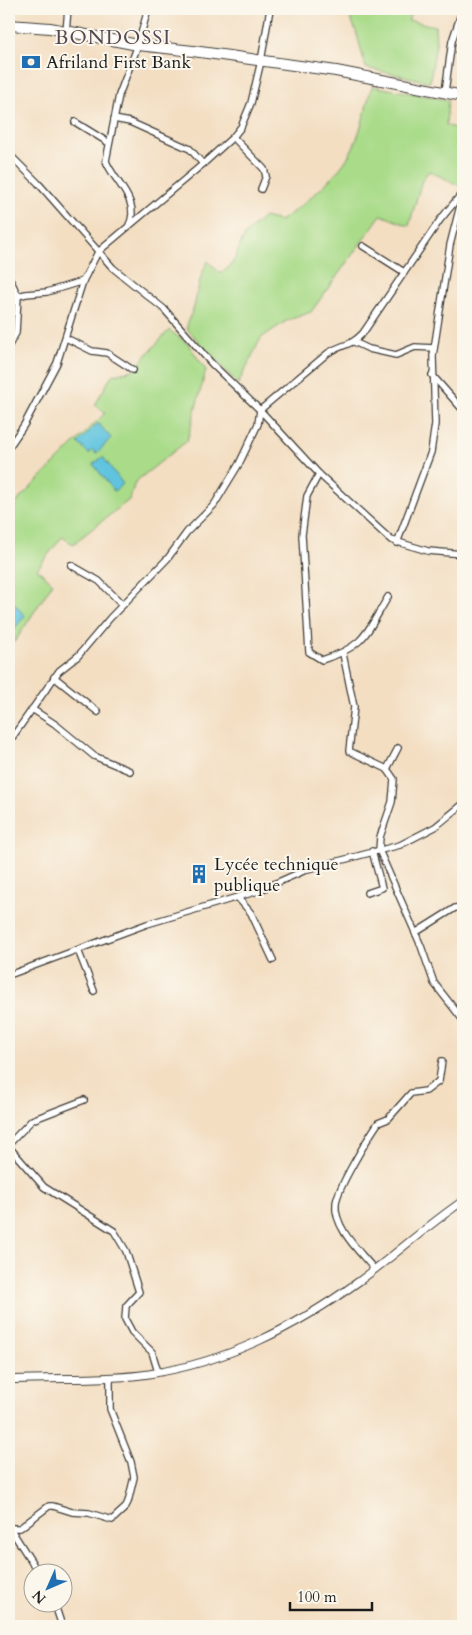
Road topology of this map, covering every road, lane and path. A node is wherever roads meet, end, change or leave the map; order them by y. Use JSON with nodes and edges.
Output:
{"nodes":[{"id":1,"x":68,"y":9,"type":"edge"},
{"id":2,"x":148,"y":9,"type":"edge"},
{"id":3,"x":270,"y":9,"type":"edge"},
{"id":4,"x":460,"y":17,"type":"dead end"},
{"id":5,"x":9,"y":25,"type":"edge"},
{"id":6,"x":66,"y":32,"type":"junction"},
{"id":7,"x":138,"y":46,"type":"junction"},
{"id":8,"x":261,"y":61,"type":"junction"},
{"id":9,"x":445,"y":92,"type":"junction"},
{"id":10,"x":463,"y":96,"type":"edge"},
{"id":11,"x":114,"y":119,"type":"junction"},
{"id":12,"x":75,"y":122,"type":"dead end"},
{"id":13,"x":233,"y":137,"type":"junction"},
{"id":14,"x":109,"y":143,"type":"junction"},
{"id":15,"x":9,"y":154,"type":"edge"},
{"id":16,"x":204,"y":164,"type":"junction"},
{"id":17,"x":261,"y":189,"type":"dead end"},
{"id":18,"x":463,"y":193,"type":"edge"},
{"id":19,"x":133,"y":209,"type":"junction"},
{"id":20,"x":143,"y":214,"type":"junction"},
{"id":21,"x":127,"y":229,"type":"junction"},
{"id":22,"x":363,"y":246,"type":"dead end"},
{"id":23,"x":98,"y":252,"type":"junction"},
{"id":24,"x":404,"y":272,"type":"junction"},
{"id":25,"x":9,"y":277,"type":"edge"},
{"id":26,"x":83,"y":281,"type":"junction"},
{"id":27,"x":18,"y":296,"type":"junction"},
{"id":28,"x":9,"y":298,"type":"edge"},
{"id":29,"x":66,"y":338,"type":"junction"},
{"id":30,"x":354,"y":342,"type":"junction"},
{"id":31,"x":9,"y":345,"type":"edge"},
{"id":32,"x":434,"y":348,"type":"junction"},
{"id":33,"x":133,"y":370,"type":"dead end"},
{"id":34,"x":432,"y":375,"type":"junction"},
{"id":35,"x":260,"y":410,"type":"junction"},
{"id":36,"x":463,"y":410,"type":"edge"},
{"id":37,"x":9,"y":447,"type":"edge"},
{"id":38,"x":319,"y":474,"type":"junction"},
{"id":39,"x":397,"y":544,"type":"junction"},
{"id":40,"x":463,"y":554,"type":"edge"},
{"id":41,"x":72,"y":565,"type":"dead end"},
{"id":42,"x":388,"y":596,"type":"dead end"},
{"id":43,"x":123,"y":605,"type":"junction"},
{"id":44,"x":344,"y":654,"type":"junction"},
{"id":45,"x":54,"y":677,"type":"junction"},
{"id":46,"x":32,"y":708,"type":"junction"},
{"id":47,"x":98,"y":712,"type":"dead end"},
{"id":48,"x":9,"y":742,"type":"edge"},
{"id":49,"x":398,"y":748,"type":"dead end"},
{"id":50,"x":386,"y":769,"type":"junction"},
{"id":51,"x":130,"y":771,"type":"dead end"},
{"id":52,"x":463,"y":804,"type":"edge"},
{"id":53,"x":376,"y":851,"type":"junction"},
{"id":54,"x":367,"y":894,"type":"dead end"},
{"id":55,"x":238,"y":898,"type":"junction"},
{"id":56,"x":463,"y":907,"type":"edge"},
{"id":57,"x":415,"y":933,"type":"junction"},
{"id":58,"x":78,"y":950,"type":"junction"},
{"id":59,"x":273,"y":960,"type":"dead end"},
{"id":60,"x":9,"y":975,"type":"edge"},
{"id":61,"x":94,"y":991,"type":"dead end"},
{"id":62,"x":463,"y":1020,"type":"edge"},
{"id":63,"x":442,"y":1061,"type":"dead end"},
{"id":64,"x":84,"y":1100,"type":"dead end"},
{"id":65,"x":9,"y":1145,"type":"edge"},
{"id":66,"x":463,"y":1201,"type":"edge"},
{"id":67,"x":374,"y":1270,"type":"junction"},
{"id":68,"x":158,"y":1372,"type":"junction"},
{"id":69,"x":110,"y":1377,"type":"junction"},
{"id":70,"x":9,"y":1380,"type":"edge"},
{"id":71,"x":10,"y":1527,"type":"edge"},
{"id":72,"x":32,"y":1562,"type":"edge"},
{"id":73,"x":57,"y":1612,"type":"edge"},
{"id":74,"x":62,"y":1626,"type":"edge"}],
"edges":[{"from":1,"to":6,"type":"street"},
{"from":2,"to":7,"type":"street"},
{"from":3,"to":8,"type":"street"},
{"from":4,"to":9,"type":"street"},
{"from":5,"to":6,"type":"highway"},
{"from":6,"to":7,"type":"highway"},
{"from":7,"to":8,"type":"highway"},
{"from":7,"to":11,"type":"street"},
{"from":8,"to":9,"type":"highway"},
{"from":8,"to":13,"type":"street"},
{"from":9,"to":10,"type":"highway"},
{"from":11,"to":14,"type":"street"},
{"from":11,"to":16,"type":"street"},
{"from":12,"to":14,"type":"street"},
{"from":13,"to":16,"type":"street"},
{"from":13,"to":17,"type":"street"},
{"from":14,"to":19,"type":"street"},
{"from":15,"to":23,"type":"street"},
{"from":16,"to":20,"type":"street"},
{"from":18,"to":24,"type":"street"},
{"from":18,"to":32,"type":"street"},
{"from":19,"to":20,"type":"street"},
{"from":19,"to":21,"type":"street"},
{"from":20,"to":21,"type":"street"},
{"from":21,"to":23,"type":"street"},
{"from":22,"to":24,"type":"street"},
{"from":23,"to":26,"type":"street"},
{"from":23,"to":35,"type":"street"},
{"from":24,"to":30,"type":"street"},
{"from":25,"to":27,"type":"street"},
{"from":26,"to":27,"type":"street"},
{"from":26,"to":29,"type":"street"},
{"from":27,"to":28,"type":"street"},
{"from":27,"to":31,"type":"street"},
{"from":29,"to":33,"type":"street"},
{"from":29,"to":37,"type":"street"},
{"from":30,"to":32,"type":"street"},
{"from":30,"to":35,"type":"street"},
{"from":32,"to":34,"type":"street"},
{"from":34,"to":36,"type":"street"},
{"from":34,"to":39,"type":"street"},
{"from":35,"to":38,"type":"street"},
{"from":35,"to":43,"type":"street"},
{"from":38,"to":39,"type":"street"},
{"from":38,"to":44,"type":"street"},
{"from":39,"to":40,"type":"street"},
{"from":41,"to":43,"type":"street"},
{"from":42,"to":44,"type":"street"},
{"from":43,"to":45,"type":"street"},
{"from":44,"to":50,"type":"street"},
{"from":45,"to":46,"type":"street"},
{"from":45,"to":47,"type":"street"},
{"from":46,"to":48,"type":"street"},
{"from":46,"to":51,"type":"street"},
{"from":49,"to":50,"type":"street"},
{"from":50,"to":53,"type":"street"},
{"from":52,"to":53,"type":"street"},
{"from":53,"to":54,"type":"street"},
{"from":53,"to":55,"type":"street"},
{"from":53,"to":57,"type":"street"},
{"from":55,"to":58,"type":"street"},
{"from":55,"to":59,"type":"street"},
{"from":56,"to":57,"type":"street"},
{"from":57,"to":62,"type":"street"},
{"from":58,"to":60,"type":"street"},
{"from":58,"to":61,"type":"street"},
{"from":63,"to":67,"type":"street"},
{"from":64,"to":65,"type":"street"},
{"from":65,"to":68,"type":"street"},
{"from":66,"to":67,"type":"street"},
{"from":67,"to":68,"type":"street"},
{"from":68,"to":69,"type":"street"},
{"from":69,"to":70,"type":"street"},
{"from":69,"to":71,"type":"street"},
{"from":71,"to":72,"type":"street"},
{"from":73,"to":74,"type":"street"}]}
